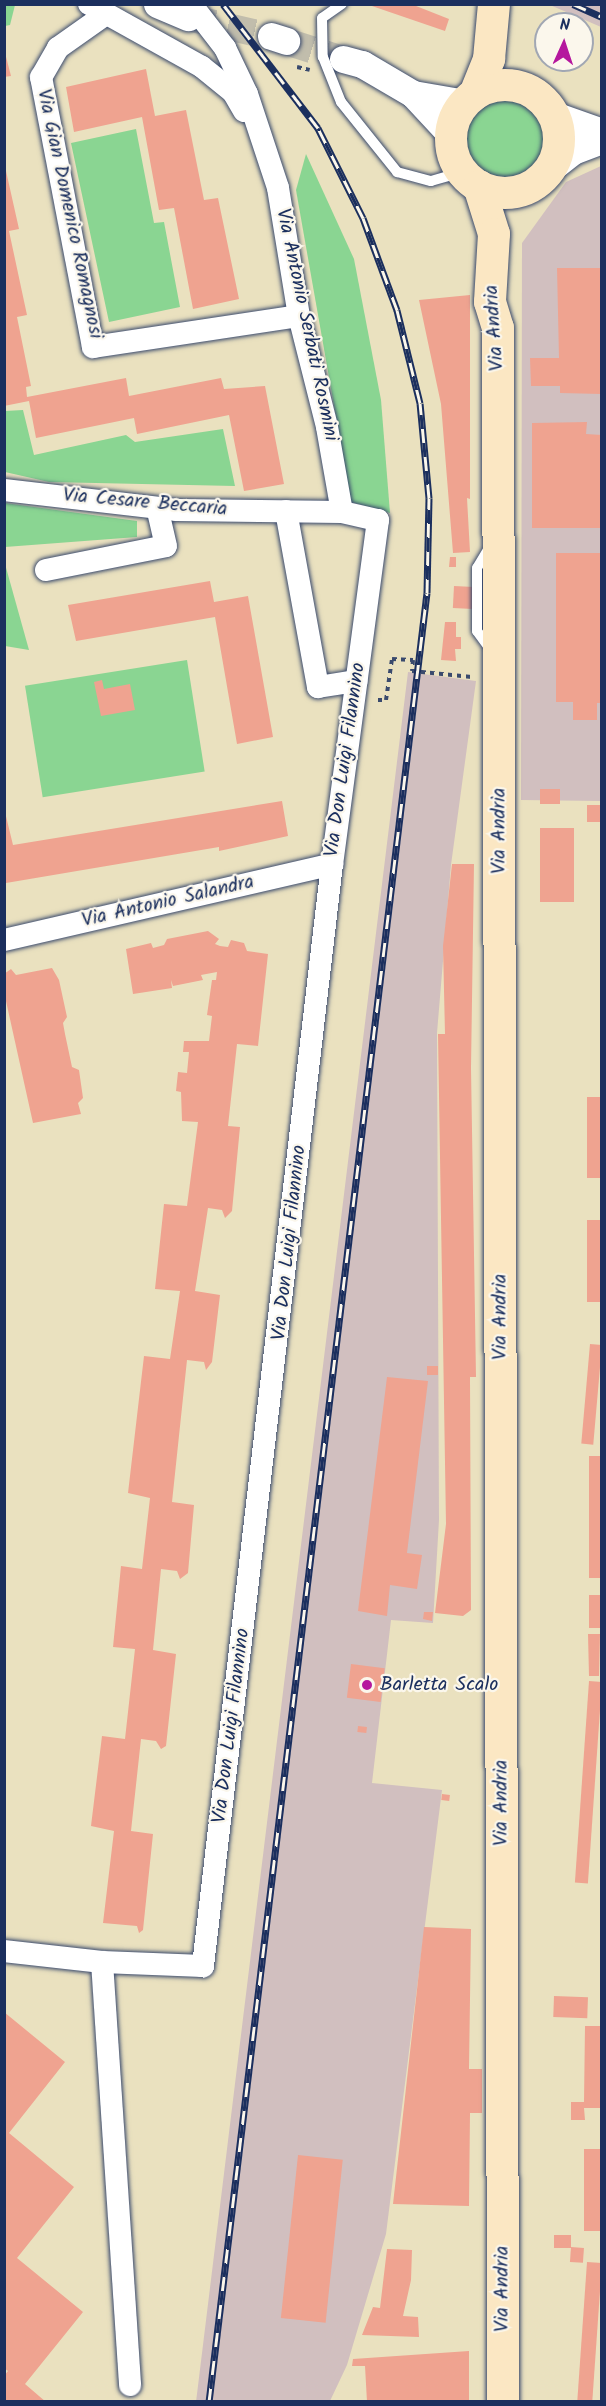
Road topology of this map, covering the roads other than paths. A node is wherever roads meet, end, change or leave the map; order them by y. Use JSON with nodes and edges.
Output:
{"nodes":[{"id":1,"x":157,"y":4,"type":"edge"},
{"id":2,"x":342,"y":4,"type":"edge"},
{"id":3,"x":97,"y":9,"type":"edge"},
{"id":4,"x":189,"y":11,"type":"edge"},
{"id":5,"x":494,"y":15,"type":"edge"},
{"id":6,"x":343,"y":59,"type":"tunnel mouth"},
{"id":7,"x":520,"y":87,"type":"junction"},
{"id":8,"x":413,"y":94,"type":"junction"},
{"id":9,"x":470,"y":98,"type":"junction"},
{"id":10,"x":554,"y":115,"type":"junction"},
{"id":11,"x":602,"y":132,"type":"edge"},
{"id":12,"x":452,"y":136,"type":"junction"},
{"id":13,"x":263,"y":140,"type":"junction"},
{"id":14,"x":602,"y":140,"type":"edge"},
{"id":15,"x":551,"y":168,"type":"junction"},
{"id":16,"x":471,"y":179,"type":"junction"},
{"id":17,"x":514,"y":192,"type":"junction"},
{"id":18,"x":494,"y":234,"type":"junction"},
{"id":19,"x":300,"y":316,"type":"junction"},
{"id":20,"x":4,"y":490,"type":"edge"},
{"id":21,"x":157,"y":508,"type":"junction"},
{"id":22,"x":285,"y":511,"type":"junction"},
{"id":23,"x":342,"y":512,"type":"junction"},
{"id":24,"x":378,"y":520,"type":"joint"},
{"id":25,"x":46,"y":570,"type":"dead end"},
{"id":26,"x":357,"y":681,"type":"junction"},
{"id":27,"x":332,"y":864,"type":"junction"},
{"id":28,"x":4,"y":940,"type":"edge"},
{"id":29,"x":6,"y":1952,"type":"edge"},
{"id":30,"x":102,"y":1962,"type":"junction"},
{"id":31,"x":130,"y":2385,"type":"dead end"},
{"id":32,"x":503,"y":2402,"type":"edge"}],
"edges":[{"from":1,"to":4,"type":"street"},
{"from":2,"to":16,"type":"lane"},
{"from":3,"to":13,"type":"street"},
{"from":3,"to":19,"type":"street","name":"Via Gian Domenico Romagnosi"},
{"from":4,"to":13,"type":"street"},
{"from":5,"to":7,"type":"main road"},
{"from":5,"to":9,"type":"main road"},
{"from":6,"to":8,"type":"street"},
{"from":7,"to":9,"type":"main road"},
{"from":7,"to":10,"type":"main road"},
{"from":8,"to":9,"type":"street"},
{"from":8,"to":12,"type":"street"},
{"from":9,"to":12,"type":"main road"},
{"from":10,"to":11,"type":"street"},
{"from":10,"to":15,"type":"main road"},
{"from":12,"to":16,"type":"main road"},
{"from":13,"to":19,"type":"street","name":"Via Antonio Serbati Rosmini"},
{"from":14,"to":15,"type":"street"},
{"from":15,"to":17,"type":"main road"},
{"from":16,"to":17,"type":"main road"},
{"from":16,"to":18,"type":"main road","name":"Via Andria"},
{"from":17,"to":18,"type":"main road","name":"Via Andria"},
{"from":18,"to":32,"type":"main road","name":"Via Andria"},
{"from":19,"to":23,"type":"street","name":"Via Antonio Serbati Rosmini"},
{"from":20,"to":21,"type":"street","name":"Via Cesare Beccaria"},
{"from":21,"to":22,"type":"street","name":"Via Cesare Beccaria"},
{"from":21,"to":25,"type":"street"},
{"from":22,"to":23,"type":"street","name":"Via Cesare Beccaria"},
{"from":22,"to":26,"type":"street"},
{"from":23,"to":24,"type":"street","name":"Via Cesare Beccaria"},
{"from":24,"to":26,"type":"street","name":"Via Don Luigi Filannino"},
{"from":26,"to":27,"type":"street","name":"Via Don Luigi Filannino"},
{"from":27,"to":28,"type":"street","name":"Via Antonio Salandra"},
{"from":27,"to":30,"type":"street","name":"Via Don Luigi Filannino"},
{"from":29,"to":30,"type":"street"},
{"from":30,"to":31,"type":"street"}]}
